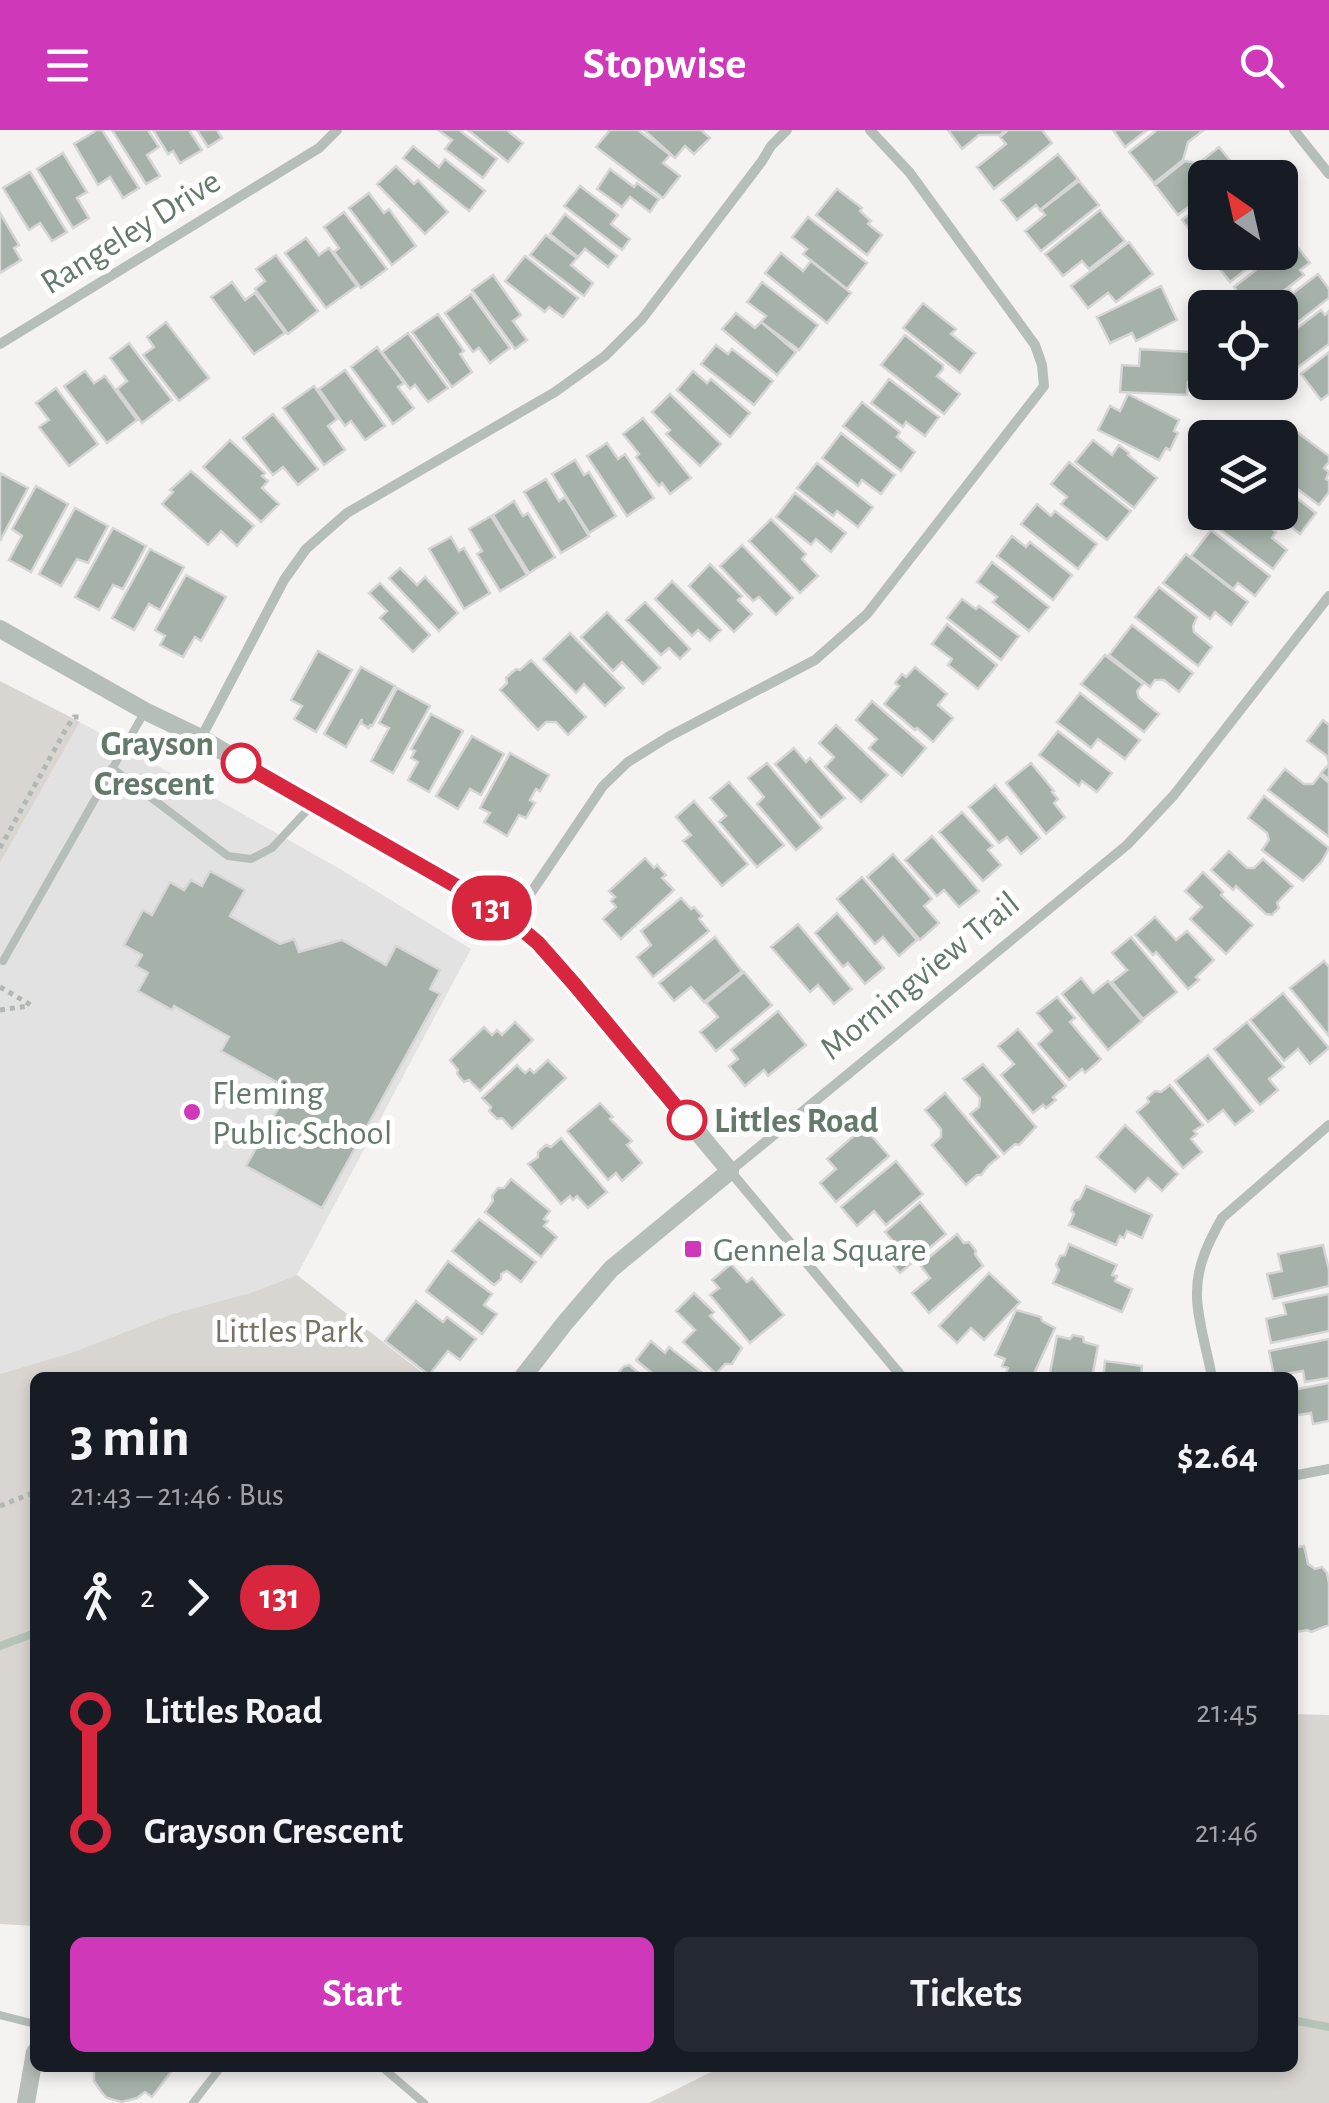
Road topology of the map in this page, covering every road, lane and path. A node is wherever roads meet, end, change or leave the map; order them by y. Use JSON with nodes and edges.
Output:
{"nodes":[{"id":1,"x":337,"y":130,"type":"edge"},
{"id":2,"x":787,"y":130,"type":"edge"},
{"id":3,"x":870,"y":130,"type":"edge"},
{"id":4,"x":1294,"y":130,"type":"edge"},
{"id":5,"x":1329,"y":174,"type":"edge"},
{"id":6,"x":0,"y":344,"type":"edge"},
{"id":7,"x":1329,"y":596,"type":"edge"},
{"id":8,"x":0,"y":628,"type":"edge"},
{"id":9,"x":145,"y":711,"type":"junction"},
{"id":10,"x":82,"y":717,"type":"dead end"},
{"id":11,"x":201,"y":738,"type":"junction"},
{"id":12,"x":112,"y":768,"type":"junction"},
{"id":13,"x":312,"y":805,"type":"junction"},
{"id":14,"x":0,"y":848,"type":"edge"},
{"id":15,"x":512,"y":921,"type":"junction"},
{"id":16,"x":2,"y":961,"type":"dead end"},
{"id":17,"x":0,"y":987,"type":"edge"},
{"id":18,"x":0,"y":1010,"type":"edge"},
{"id":19,"x":1329,"y":1125,"type":"edge"},
{"id":20,"x":730,"y":1171,"type":"junction"},
{"id":21,"x":527,"y":1372,"type":"edge"},
{"id":22,"x":898,"y":1372,"type":"edge"},
{"id":23,"x":1211,"y":1372,"type":"edge"},
{"id":24,"x":1329,"y":1469,"type":"edge"},
{"id":25,"x":1298,"y":1475,"type":"edge"},
{"id":26,"x":30,"y":1494,"type":"edge"},
{"id":27,"x":0,"y":1506,"type":"edge"},
{"id":28,"x":0,"y":2016,"type":"edge"},
{"id":29,"x":30,"y":2023,"type":"edge"},
{"id":30,"x":31,"y":2072,"type":"edge"},
{"id":31,"x":217,"y":2072,"type":"edge"},
{"id":32,"x":388,"y":2072,"type":"edge"},
{"id":33,"x":26,"y":2103,"type":"edge"},
{"id":34,"x":193,"y":2103,"type":"edge"},
{"id":35,"x":424,"y":2103,"type":"edge"}],
"edges":[{"from":1,"to":6,"type":"street","name":"Rangeley Drive"},
{"from":2,"to":11,"type":"street"},
{"from":3,"to":15,"type":"street"},
{"from":4,"to":5,"type":"street"},
{"from":7,"to":20,"type":"street","name":"Morningview Trail"},
{"from":8,"to":9,"type":"street"},
{"from":9,"to":11,"type":"street"},
{"from":9,"to":12,"type":"lane"},
{"from":10,"to":14,"type":"path"},
{"from":11,"to":13,"type":"street"},
{"from":12,"to":13,"type":"lane"},
{"from":12,"to":16,"type":"lane"},
{"from":13,"to":15,"type":"street"},
{"from":15,"to":20,"type":"street"},
{"from":17,"to":18,"type":"path"},
{"from":19,"to":23,"type":"street"},
{"from":20,"to":21,"type":"street","name":"Morningview Trail"},
{"from":20,"to":22,"type":"street"},
{"from":24,"to":25,"type":"street"},
{"from":26,"to":27,"type":"path"},
{"from":28,"to":29,"type":"lane"},
{"from":30,"to":33,"type":"street"},
{"from":31,"to":34,"type":"lane"},
{"from":32,"to":35,"type":"lane"}]}
